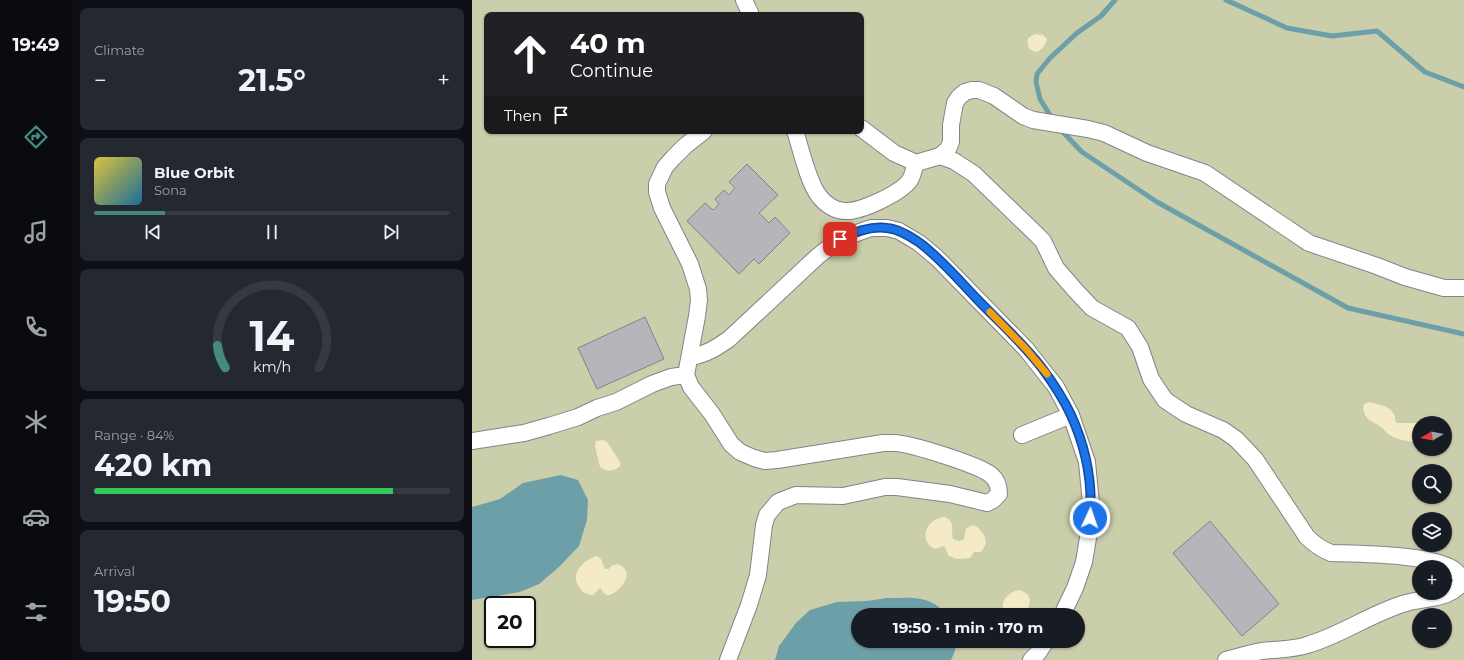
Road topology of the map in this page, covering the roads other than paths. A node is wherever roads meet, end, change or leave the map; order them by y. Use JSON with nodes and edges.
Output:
{"nodes":[{"id":1,"x":744,"y":0,"type":"edge"},
{"id":2,"x":750,"y":12,"type":"edge"},
{"id":3,"x":864,"y":130,"type":"edge"},
{"id":4,"x":700,"y":134,"type":"edge"},
{"id":5,"x":796,"y":134,"type":"edge"},
{"id":6,"x":940,"y":156,"type":"junction"},
{"id":7,"x":916,"y":163,"type":"junction"},
{"id":8,"x":1464,"y":288,"type":"edge"},
{"id":9,"x":690,"y":357,"type":"junction"},
{"id":10,"x":686,"y":375,"type":"junction"},
{"id":11,"x":1071,"y":415,"type":"junction"},
{"id":12,"x":1022,"y":435,"type":"dead end"},
{"id":13,"x":472,"y":442,"type":"edge"},
{"id":14,"x":1464,"y":580,"type":"edge"},
{"id":15,"x":1065,"y":608,"type":"edge"},
{"id":16,"x":728,"y":660,"type":"edge"},
{"id":17,"x":1226,"y":660,"type":"edge"}],
"edges":[{"from":1,"to":2,"type":"lane"},
{"from":3,"to":7,"type":"lane"},
{"from":4,"to":9,"type":"lane"},
{"from":5,"to":7,"type":"lane"},
{"from":6,"to":7,"type":"lane"},
{"from":6,"to":8,"type":"lane"},
{"from":6,"to":14,"type":"lane"},
{"from":9,"to":10,"type":"lane"},
{"from":9,"to":11,"type":"lane"},
{"from":10,"to":13,"type":"lane"},
{"from":10,"to":16,"type":"lane"},
{"from":11,"to":12,"type":"lane"},
{"from":11,"to":15,"type":"lane"},
{"from":14,"to":17,"type":"lane"}]}
